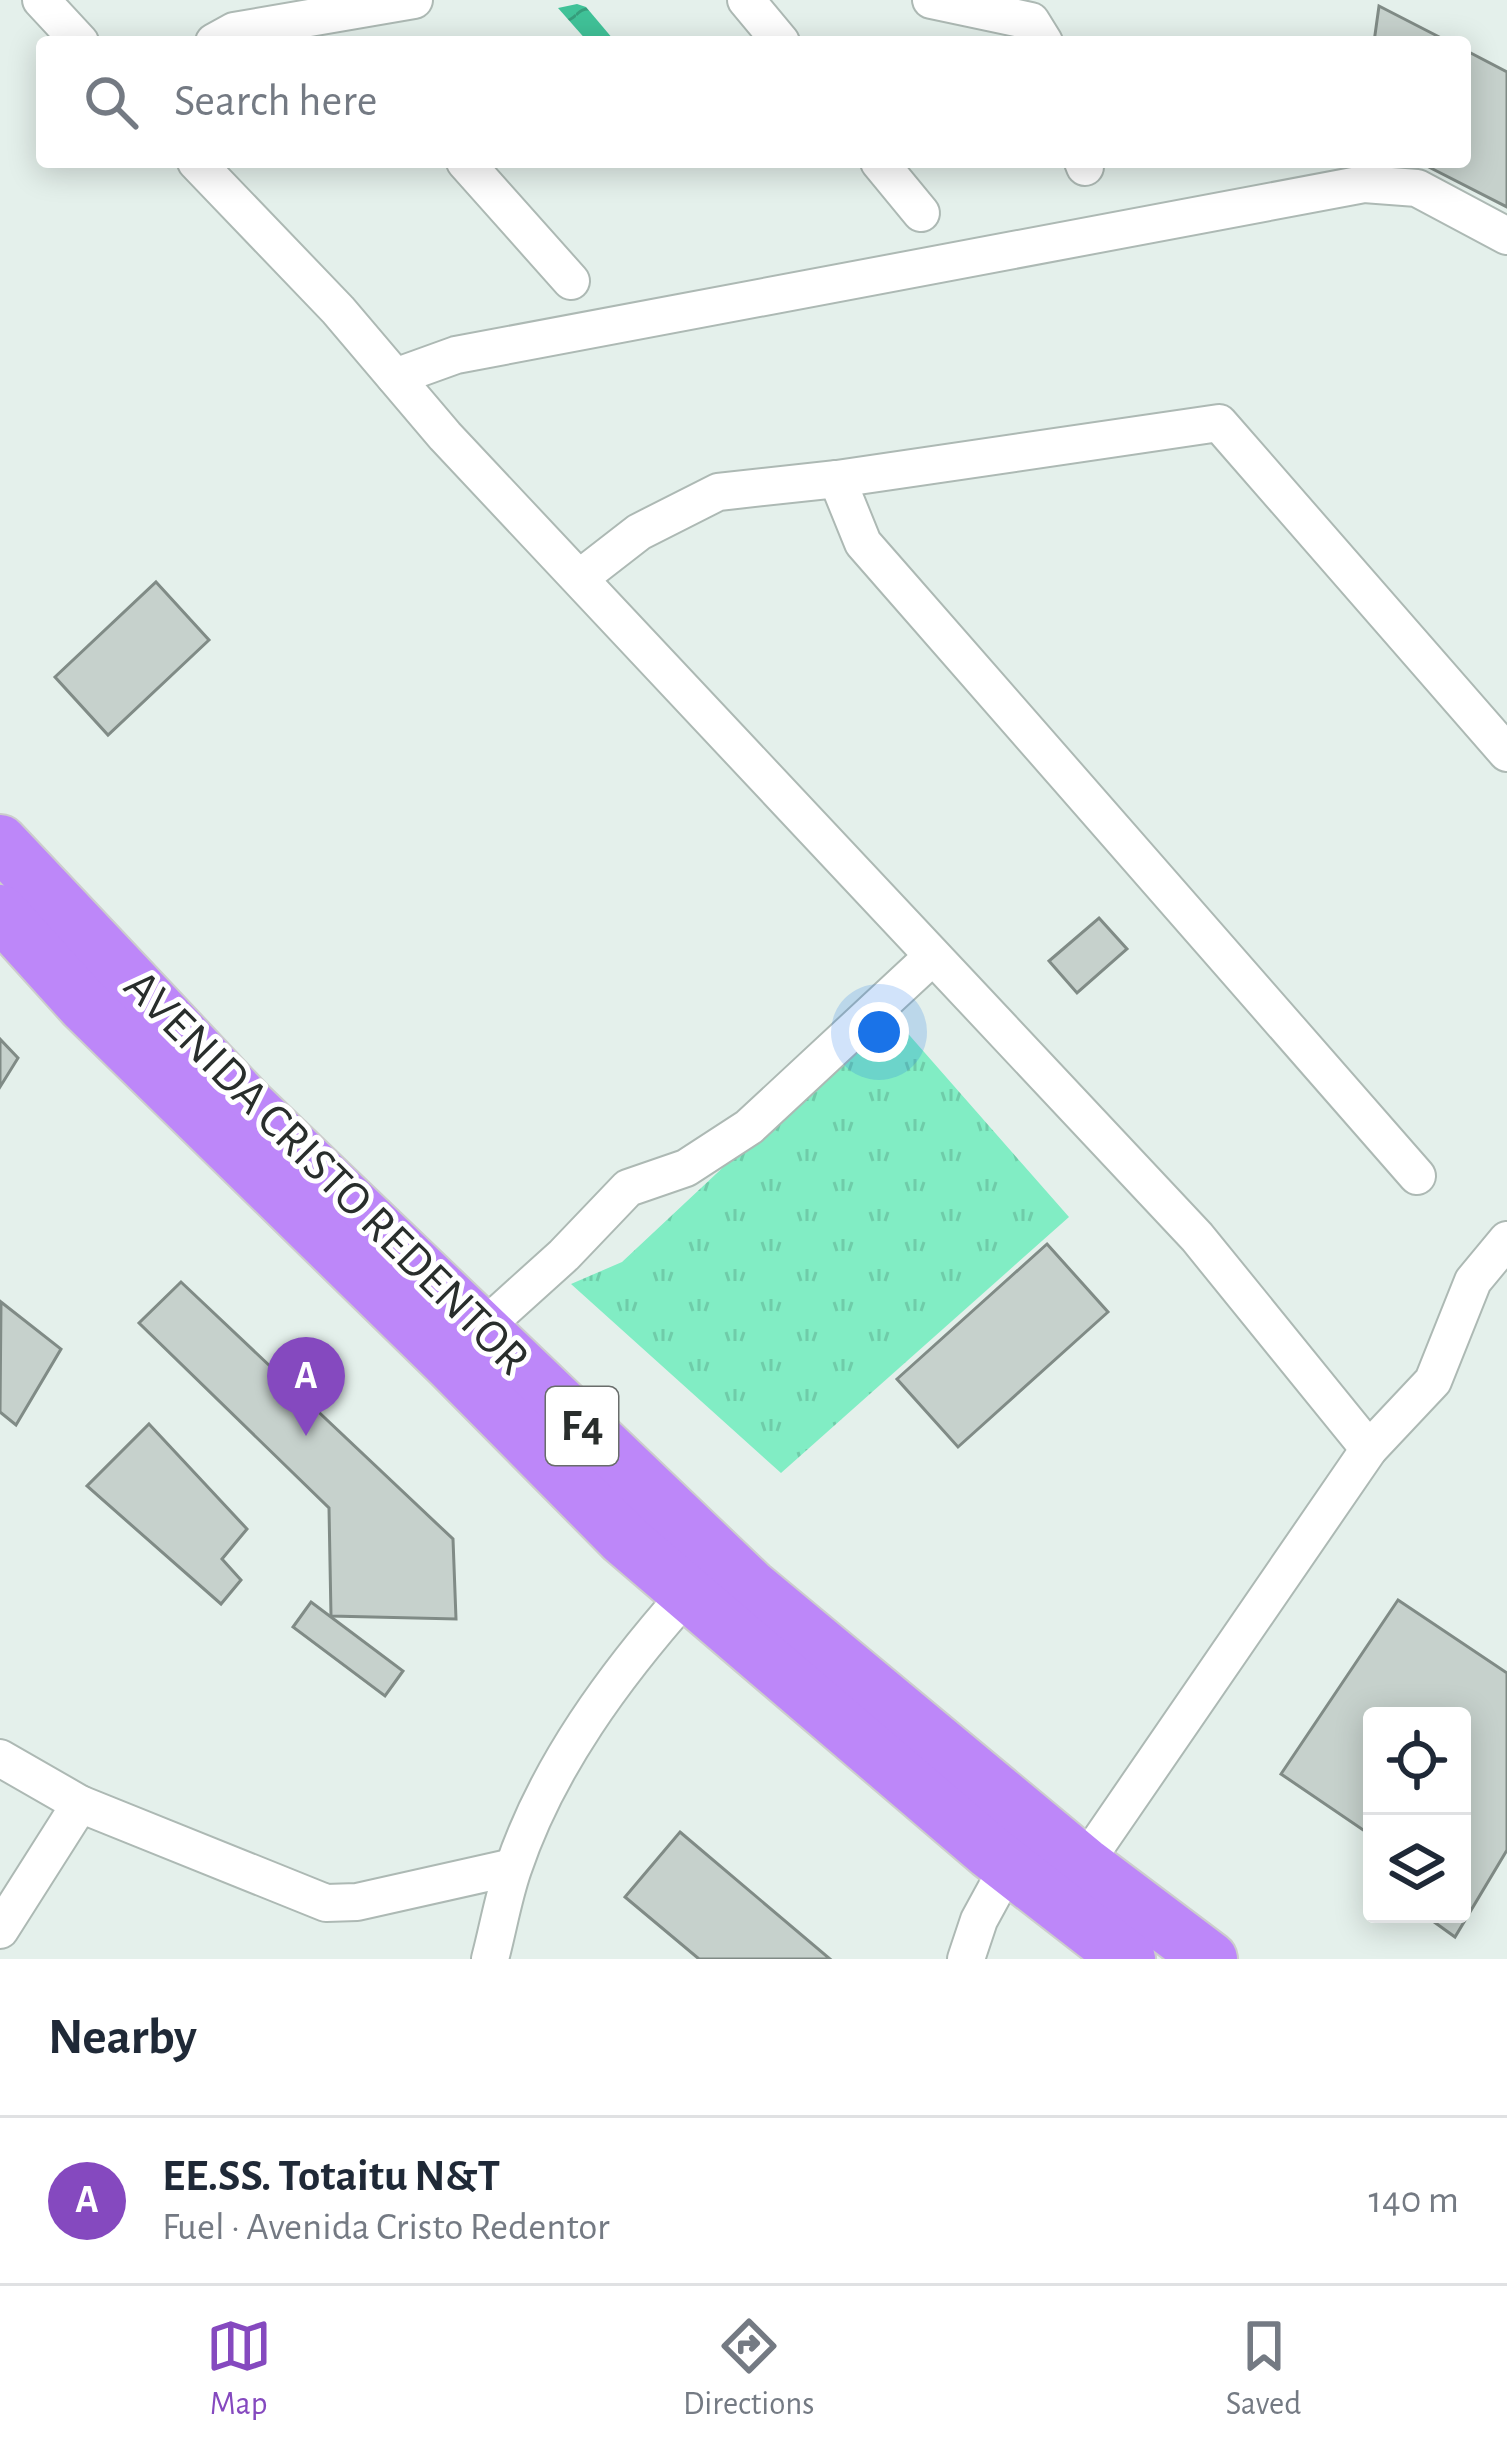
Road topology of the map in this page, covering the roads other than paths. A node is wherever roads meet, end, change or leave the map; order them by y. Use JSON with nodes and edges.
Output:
{"nodes":[{"id":1,"x":40,"y":0,"type":"edge"},
{"id":2,"x":415,"y":0,"type":"edge"},
{"id":3,"x":746,"y":0,"type":"edge"},
{"id":4,"x":931,"y":0,"type":"edge"},
{"id":5,"x":346,"y":29,"type":"edge"},
{"id":6,"x":74,"y":36,"type":"edge"},
{"id":7,"x":225,"y":36,"type":"edge"},
{"id":8,"x":776,"y":36,"type":"edge"},
{"id":9,"x":1040,"y":36,"type":"edge"},
{"id":10,"x":202,"y":168,"type":"edge"},
{"id":11,"x":470,"y":168,"type":"edge"},
{"id":12,"x":884,"y":168,"type":"edge"},
{"id":13,"x":921,"y":213,"type":"dead end"},
{"id":14,"x":1507,"y":236,"type":"edge"},
{"id":15,"x":571,"y":281,"type":"dead end"},
{"id":16,"x":395,"y":377,"type":"junction"},
{"id":17,"x":837,"y":479,"type":"junction"},
{"id":18,"x":581,"y":578,"type":"junction"},
{"id":19,"x":1507,"y":753,"type":"edge"},
{"id":20,"x":0,"y":842,"type":"edge"},
{"id":21,"x":0,"y":912,"type":"edge"},
{"id":22,"x":932,"y":957,"type":"junction"},
{"id":23,"x":1417,"y":1176,"type":"dead end"},
{"id":24,"x":1507,"y":1240,"type":"edge"},
{"id":25,"x":481,"y":1330,"type":"junction"},
{"id":26,"x":1369,"y":1449,"type":"junction"},
{"id":27,"x":686,"y":1595,"type":"junction"},
{"id":28,"x":0,"y":1758,"type":"edge"},
{"id":29,"x":80,"y":1804,"type":"junction"},
{"id":30,"x":1084,"y":1864,"type":"junction"},
{"id":31,"x":1009,"y":1865,"type":"junction"},
{"id":32,"x":514,"y":1867,"type":"junction"},
{"id":33,"x":0,"y":1930,"type":"edge"},
{"id":34,"x":490,"y":1959,"type":"edge"},
{"id":35,"x":966,"y":1959,"type":"edge"},
{"id":36,"x":1128,"y":1959,"type":"edge"},
{"id":37,"x":1210,"y":1959,"type":"edge"}],
"edges":[{"from":1,"to":6,"type":"street"},
{"from":2,"to":5,"type":"street"},
{"from":3,"to":8,"type":"street"},
{"from":4,"to":9,"type":"street"},
{"from":5,"to":7,"type":"street"},
{"from":10,"to":16,"type":"street"},
{"from":11,"to":15,"type":"street"},
{"from":12,"to":13,"type":"street"},
{"from":14,"to":16,"type":"street"},
{"from":16,"to":18,"type":"street"},
{"from":17,"to":18,"type":"street"},
{"from":17,"to":19,"type":"street"},
{"from":17,"to":23,"type":"street"},
{"from":18,"to":22,"type":"street"},
{"from":20,"to":25,"type":"highway","name":"AVENIDA CRISTO REDENTOR","number":"F4"},
{"from":21,"to":27,"type":"highway","name":"AVENIDA CRISTO REDENTOR","number":"F4"},
{"from":22,"to":25,"type":"street"},
{"from":22,"to":26,"type":"street"},
{"from":24,"to":26,"type":"street"},
{"from":25,"to":30,"type":"highway","name":"AVENIDA CRISTO REDENTOR","number":"F4"},
{"from":26,"to":30,"type":"street"},
{"from":27,"to":31,"type":"highway","name":"AVENIDA CRISTO REDENTOR","number":"F4"},
{"from":27,"to":32,"type":"street"},
{"from":28,"to":29,"type":"street"},
{"from":29,"to":32,"type":"street"},
{"from":29,"to":33,"type":"street"},
{"from":30,"to":37,"type":"highway","name":"AVENIDA CRISTO REDENTOR","number":"F4"},
{"from":31,"to":35,"type":"street"},
{"from":31,"to":36,"type":"highway","name":"AVENIDA CRISTO REDENTOR","number":"F4"},
{"from":32,"to":34,"type":"street"}]}
